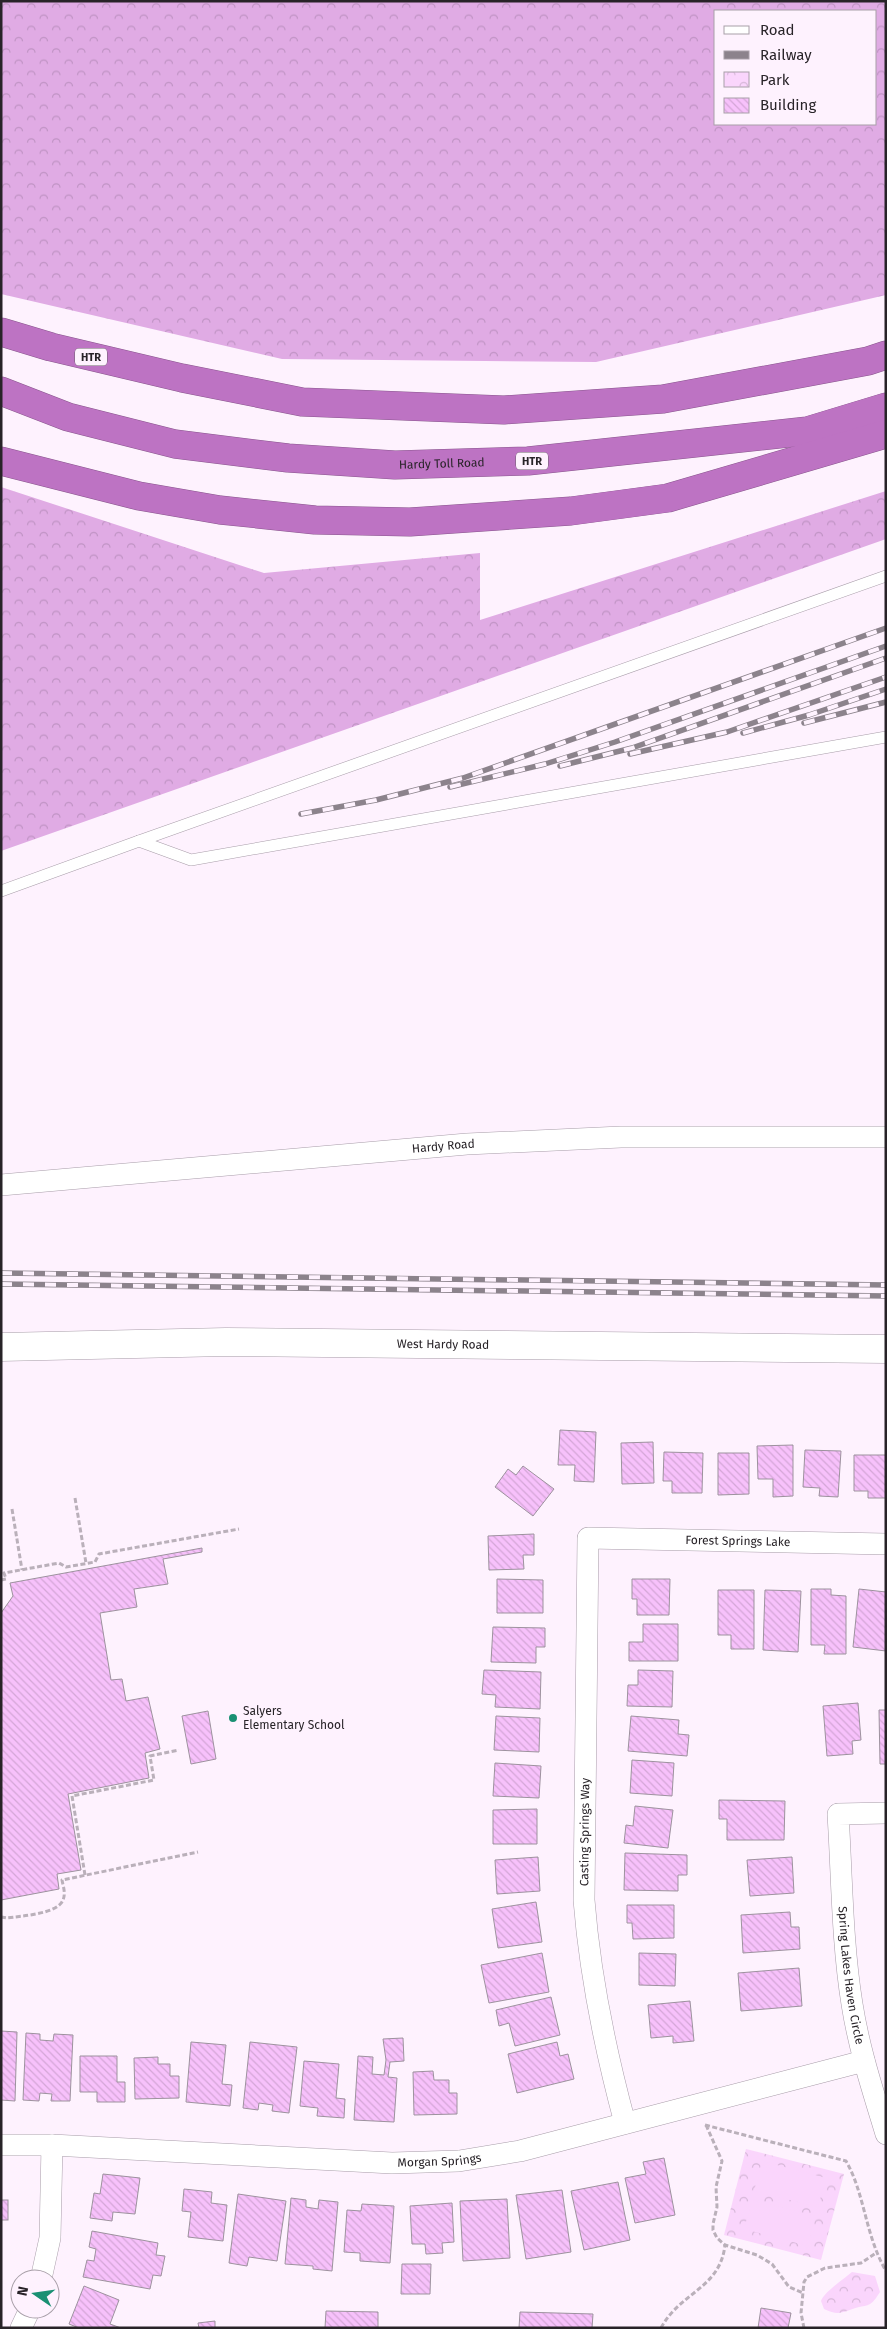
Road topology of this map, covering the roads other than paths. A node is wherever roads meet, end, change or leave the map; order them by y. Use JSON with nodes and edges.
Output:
{"nodes":[{"id":1,"x":1,"y":332,"type":"edge"},
{"id":2,"x":886,"y":355,"type":"edge"},
{"id":3,"x":1,"y":391,"type":"edge"},
{"id":4,"x":886,"y":407,"type":"edge"},
{"id":5,"x":886,"y":434,"type":"edge"},
{"id":6,"x":1,"y":461,"type":"edge"},
{"id":7,"x":886,"y":576,"type":"edge"},
{"id":8,"x":886,"y":737,"type":"edge"},
{"id":9,"x":139,"y":841,"type":"junction"},
{"id":10,"x":1,"y":891,"type":"edge"},
{"id":11,"x":886,"y":1137,"type":"edge"},
{"id":12,"x":1,"y":1185,"type":"edge"},
{"id":13,"x":1,"y":1347,"type":"edge"},
{"id":14,"x":886,"y":1349,"type":"edge"},
{"id":15,"x":588,"y":1538,"type":"joint"},
{"id":16,"x":886,"y":1544,"type":"edge"},
{"id":17,"x":886,"y":1813,"type":"edge"},
{"id":18,"x":864,"y":2061,"type":"junction"},
{"id":19,"x":625,"y":2123,"type":"junction"},
{"id":20,"x":886,"y":2134,"type":"edge"},
{"id":21,"x":1,"y":2145,"type":"edge"},
{"id":22,"x":52,"y":2145,"type":"junction"},
{"id":23,"x":43,"y":2269,"type":"edge"}],
"edges":[{"from":1,"to":2,"type":"highway","number":"HTR"},
{"from":3,"to":4,"type":"highway","name":"Hardy Toll Road","number":"HTR"},
{"from":5,"to":6,"type":"highway"},
{"from":7,"to":9,"type":"lane"},
{"from":8,"to":9,"type":"lane"},
{"from":9,"to":10,"type":"lane"},
{"from":11,"to":12,"type":"street","name":"Hardy Road"},
{"from":13,"to":14,"type":"main road","name":"West Hardy Road"},
{"from":15,"to":16,"type":"street","name":"Forest Springs Lake"},
{"from":15,"to":19,"type":"street","name":"Casting Springs Way"},
{"from":17,"to":18,"type":"street","name":"Spring Lakes Haven Circle"},
{"from":18,"to":19,"type":"street","name":"Morgan Springs"},
{"from":18,"to":20,"type":"street","name":"Spring Lakes Haven Circle"},
{"from":19,"to":22,"type":"street","name":"Morgan Springs"},
{"from":21,"to":22,"type":"street","name":"Morgan Springs"},
{"from":22,"to":23,"type":"street"}]}
